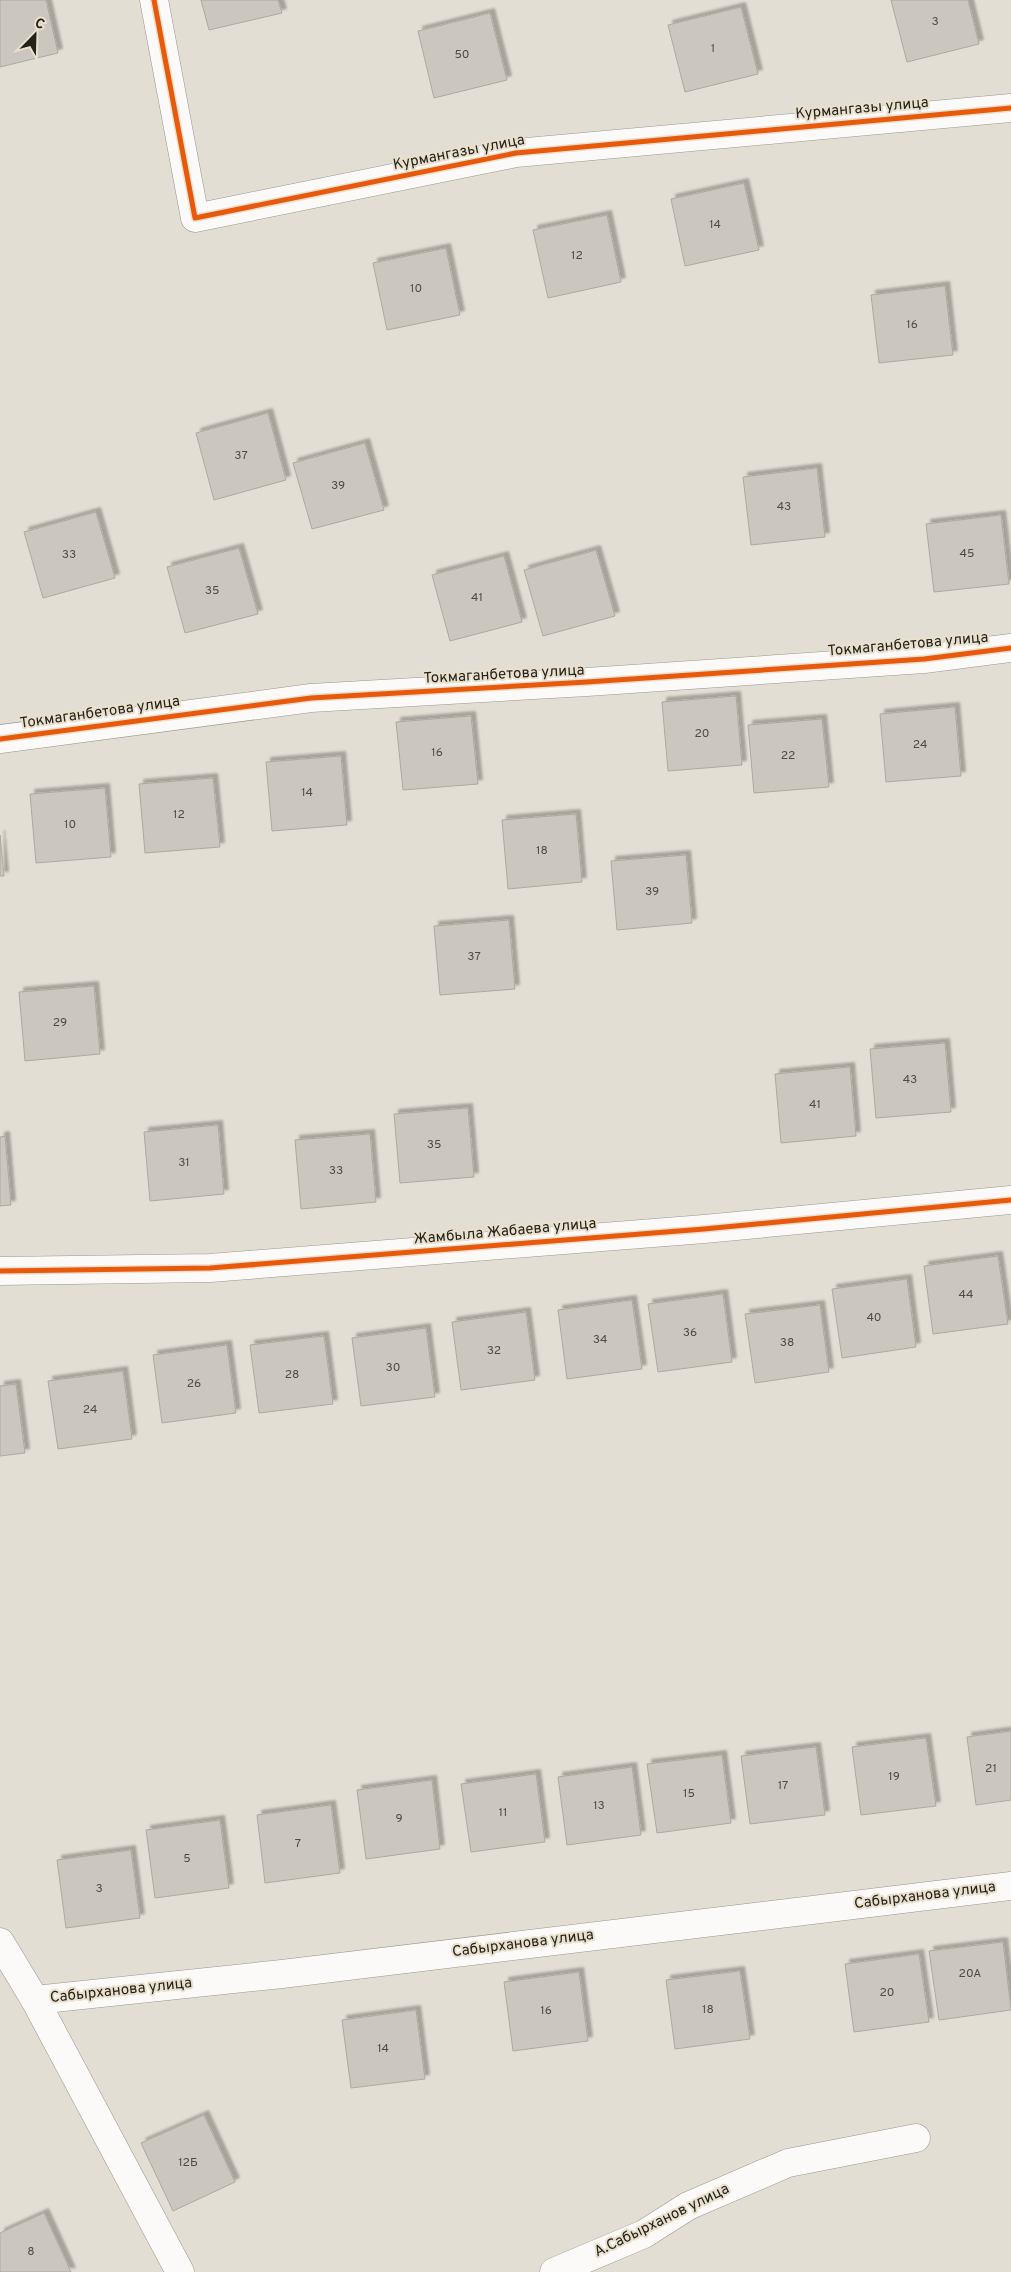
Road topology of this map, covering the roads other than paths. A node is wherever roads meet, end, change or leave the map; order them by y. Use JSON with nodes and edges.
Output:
{"nodes":[{"id":1,"x":154,"y":0,"type":"edge"},
{"id":2,"x":1011,"y":108,"type":"edge"},
{"id":3,"x":1011,"y":648,"type":"edge"},
{"id":4,"x":0,"y":739,"type":"edge"},
{"id":5,"x":1011,"y":1200,"type":"edge"},
{"id":6,"x":0,"y":1271,"type":"edge"},
{"id":7,"x":1011,"y":1886,"type":"edge"},
{"id":8,"x":0,"y":1942,"type":"edge"},
{"id":9,"x":34,"y":2000,"type":"junction"},
{"id":10,"x":916,"y":2138,"type":"dead end"},
{"id":11,"x":180,"y":2272,"type":"edge"},
{"id":12,"x":554,"y":2272,"type":"edge"}],
"edges":[{"from":1,"to":2,"type":"street","name":"Курмангазы улица"},
{"from":3,"to":4,"type":"street","name":"Токмаганбетова улица"},
{"from":5,"to":6,"type":"street","name":"Жамбыла Жабаева улица"},
{"from":7,"to":9,"type":"street","name":"Сабырханова улица"},
{"from":8,"to":9,"type":"street","name":"Сабырханова улица"},
{"from":9,"to":11,"type":"street","name":"Сабырханова улица"},
{"from":10,"to":12,"type":"street","name":"А.Сабырханов улица"}]}
